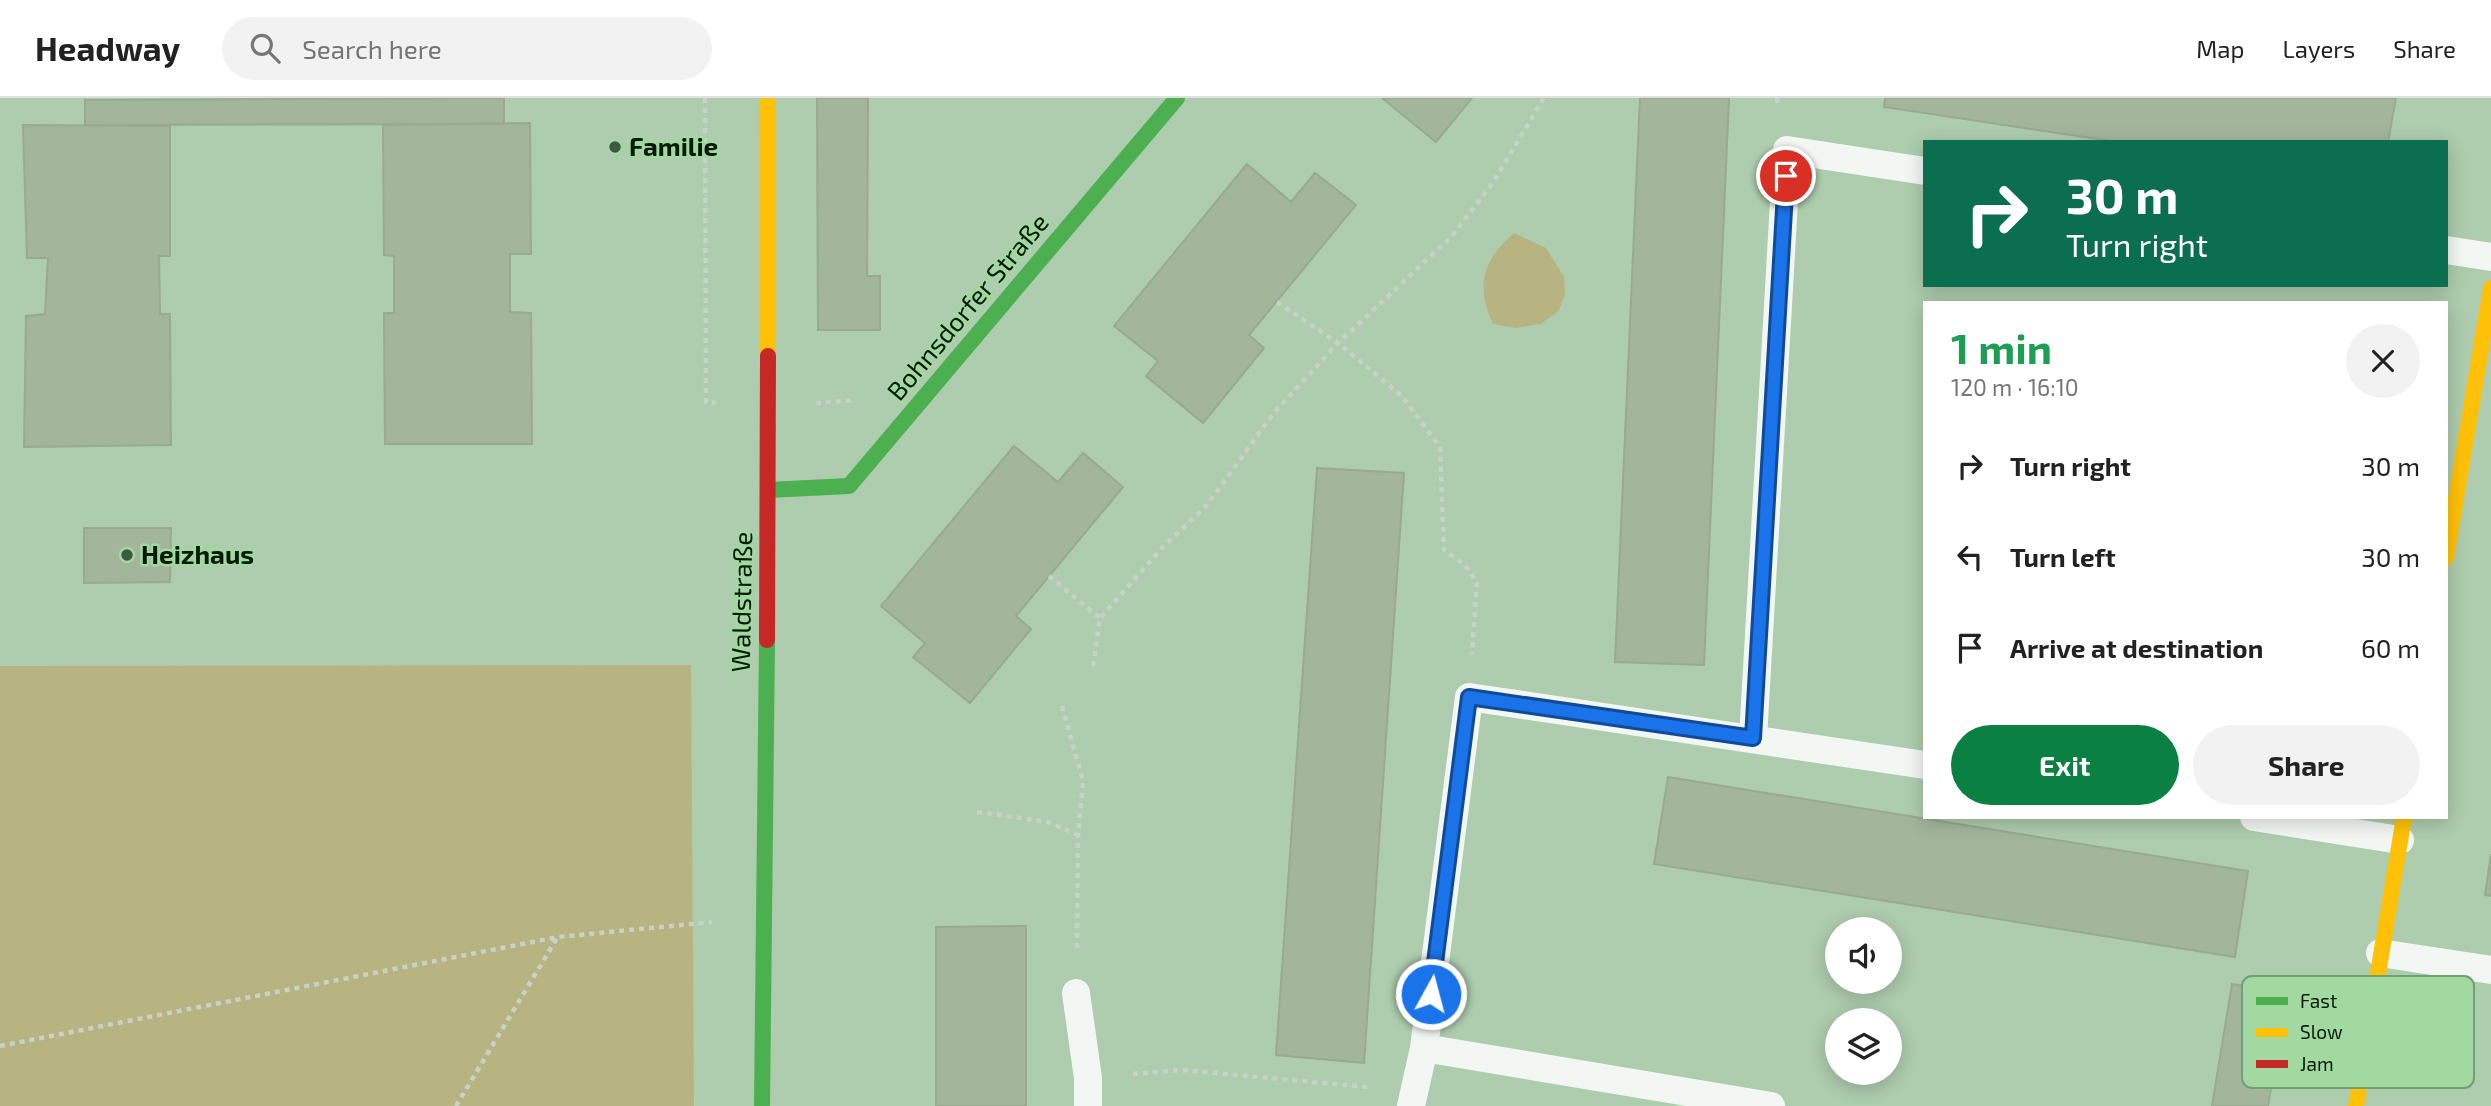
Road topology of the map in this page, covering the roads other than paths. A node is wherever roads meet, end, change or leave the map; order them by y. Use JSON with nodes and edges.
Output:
{"nodes":[{"id":1,"x":767,"y":98,"type":"edge"},
{"id":2,"x":1177,"y":98,"type":"edge"},
{"id":3,"x":1923,"y":171,"type":"edge"},
{"id":4,"x":2448,"y":250,"type":"edge"},
{"id":5,"x":2491,"y":257,"type":"edge"},
{"id":6,"x":2491,"y":288,"type":"edge"},
{"id":7,"x":768,"y":490,"type":"junction"},
{"id":8,"x":2448,"y":546,"type":"edge"},
{"id":9,"x":1753,"y":738,"type":"junction"},
{"id":10,"x":1923,"y":765,"type":"edge"},
{"id":11,"x":2279,"y":819,"type":"edge"},
{"id":12,"x":2402,"y":829,"type":"edge"},
{"id":13,"x":2380,"y":953,"type":"junction"},
{"id":14,"x":2491,"y":970,"type":"edge"},
{"id":15,"x":2376,"y":976,"type":"edge"},
{"id":16,"x":1076,"y":993,"type":"road end"},
{"id":17,"x":1424,"y":1048,"type":"junction"},
{"id":18,"x":2359,"y":1088,"type":"edge"},
{"id":19,"x":1413,"y":1098,"type":"edge"},
{"id":20,"x":762,"y":1106,"type":"edge"},
{"id":21,"x":1088,"y":1106,"type":"edge"},
{"id":22,"x":1771,"y":1106,"type":"edge"},
{"id":23,"x":2356,"y":1106,"type":"edge"}],
"edges":[{"from":1,"to":7,"type":"street","name":"Waldstraße"},
{"from":2,"to":7,"type":"street","name":"Bohnsdorfer Straße"},
{"from":3,"to":9,"type":"lane"},
{"from":4,"to":5,"type":"lane"},
{"from":6,"to":8,"type":"street"},
{"from":7,"to":20,"type":"street","name":"Waldstraße"},
{"from":9,"to":10,"type":"lane"},
{"from":9,"to":17,"type":"lane"},
{"from":11,"to":12,"type":"lane"},
{"from":12,"to":13,"type":"street"},
{"from":13,"to":14,"type":"lane"},
{"from":13,"to":15,"type":"street"},
{"from":16,"to":21,"type":"lane"},
{"from":17,"to":19,"type":"lane"},
{"from":17,"to":22,"type":"lane"},
{"from":18,"to":23,"type":"street"}]}
